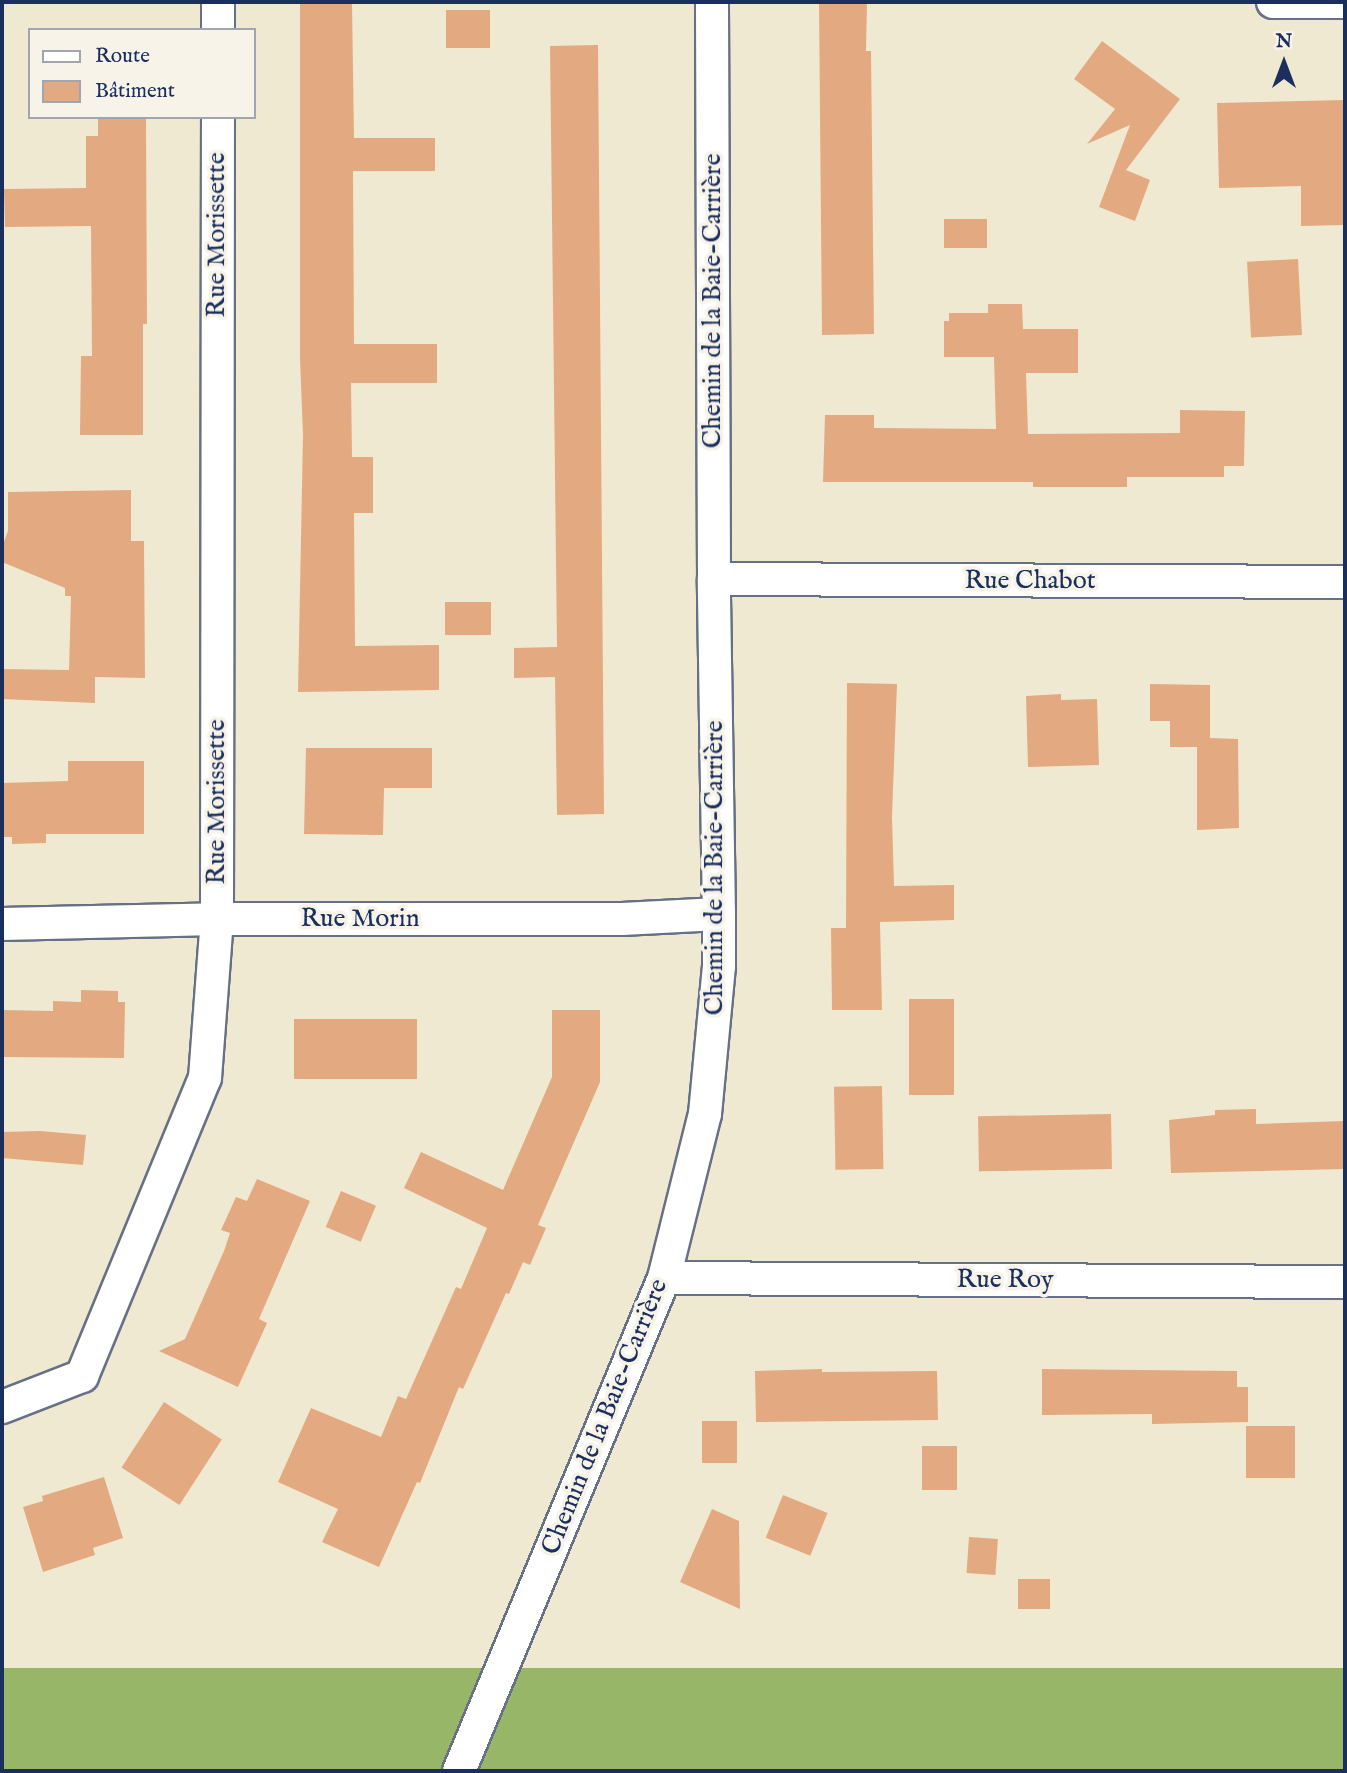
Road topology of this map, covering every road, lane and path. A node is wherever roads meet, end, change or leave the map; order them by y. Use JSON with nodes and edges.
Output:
{"nodes":[{"id":1,"x":218,"y":2,"type":"edge"},
{"id":2,"x":712,"y":2,"type":"edge"},
{"id":3,"x":1273,"y":2,"type":"edge"},
{"id":4,"x":1345,"y":2,"type":"edge"},
{"id":5,"x":218,"y":28,"type":"edge"},
{"id":6,"x":218,"y":119,"type":"edge"},
{"id":7,"x":714,"y":579,"type":"junction"},
{"id":8,"x":1345,"y":582,"type":"edge"},
{"id":9,"x":719,"y":914,"type":"junction"},
{"id":10,"x":217,"y":919,"type":"junction"},
{"id":11,"x":2,"y":924,"type":"edge"},
{"id":12,"x":664,"y":1278,"type":"junction"},
{"id":13,"x":1345,"y":1282,"type":"edge"},
{"id":14,"x":2,"y":1407,"type":"edge"},
{"id":15,"x":459,"y":1771,"type":"edge"}],
"edges":[{"from":1,"to":5,"type":"street"},
{"from":2,"to":7,"type":"street","name":"Chemin de la Baie-Carrière"},
{"from":3,"to":4,"type":"street"},
{"from":6,"to":10,"type":"street","name":"Rue Morissette"},
{"from":7,"to":8,"type":"street","name":"Rue Chabot"},
{"from":7,"to":9,"type":"street","name":"Chemin de la Baie-Carrière"},
{"from":9,"to":10,"type":"street","name":"Rue Morin"},
{"from":9,"to":12,"type":"street","name":"Chemin de la Baie-Carrière"},
{"from":10,"to":11,"type":"street","name":"Rue Morin"},
{"from":10,"to":14,"type":"street","name":"Rue Morissette"},
{"from":12,"to":13,"type":"street","name":"Rue Roy"},
{"from":12,"to":15,"type":"street","name":"Chemin de la Baie-Carrière"}]}
